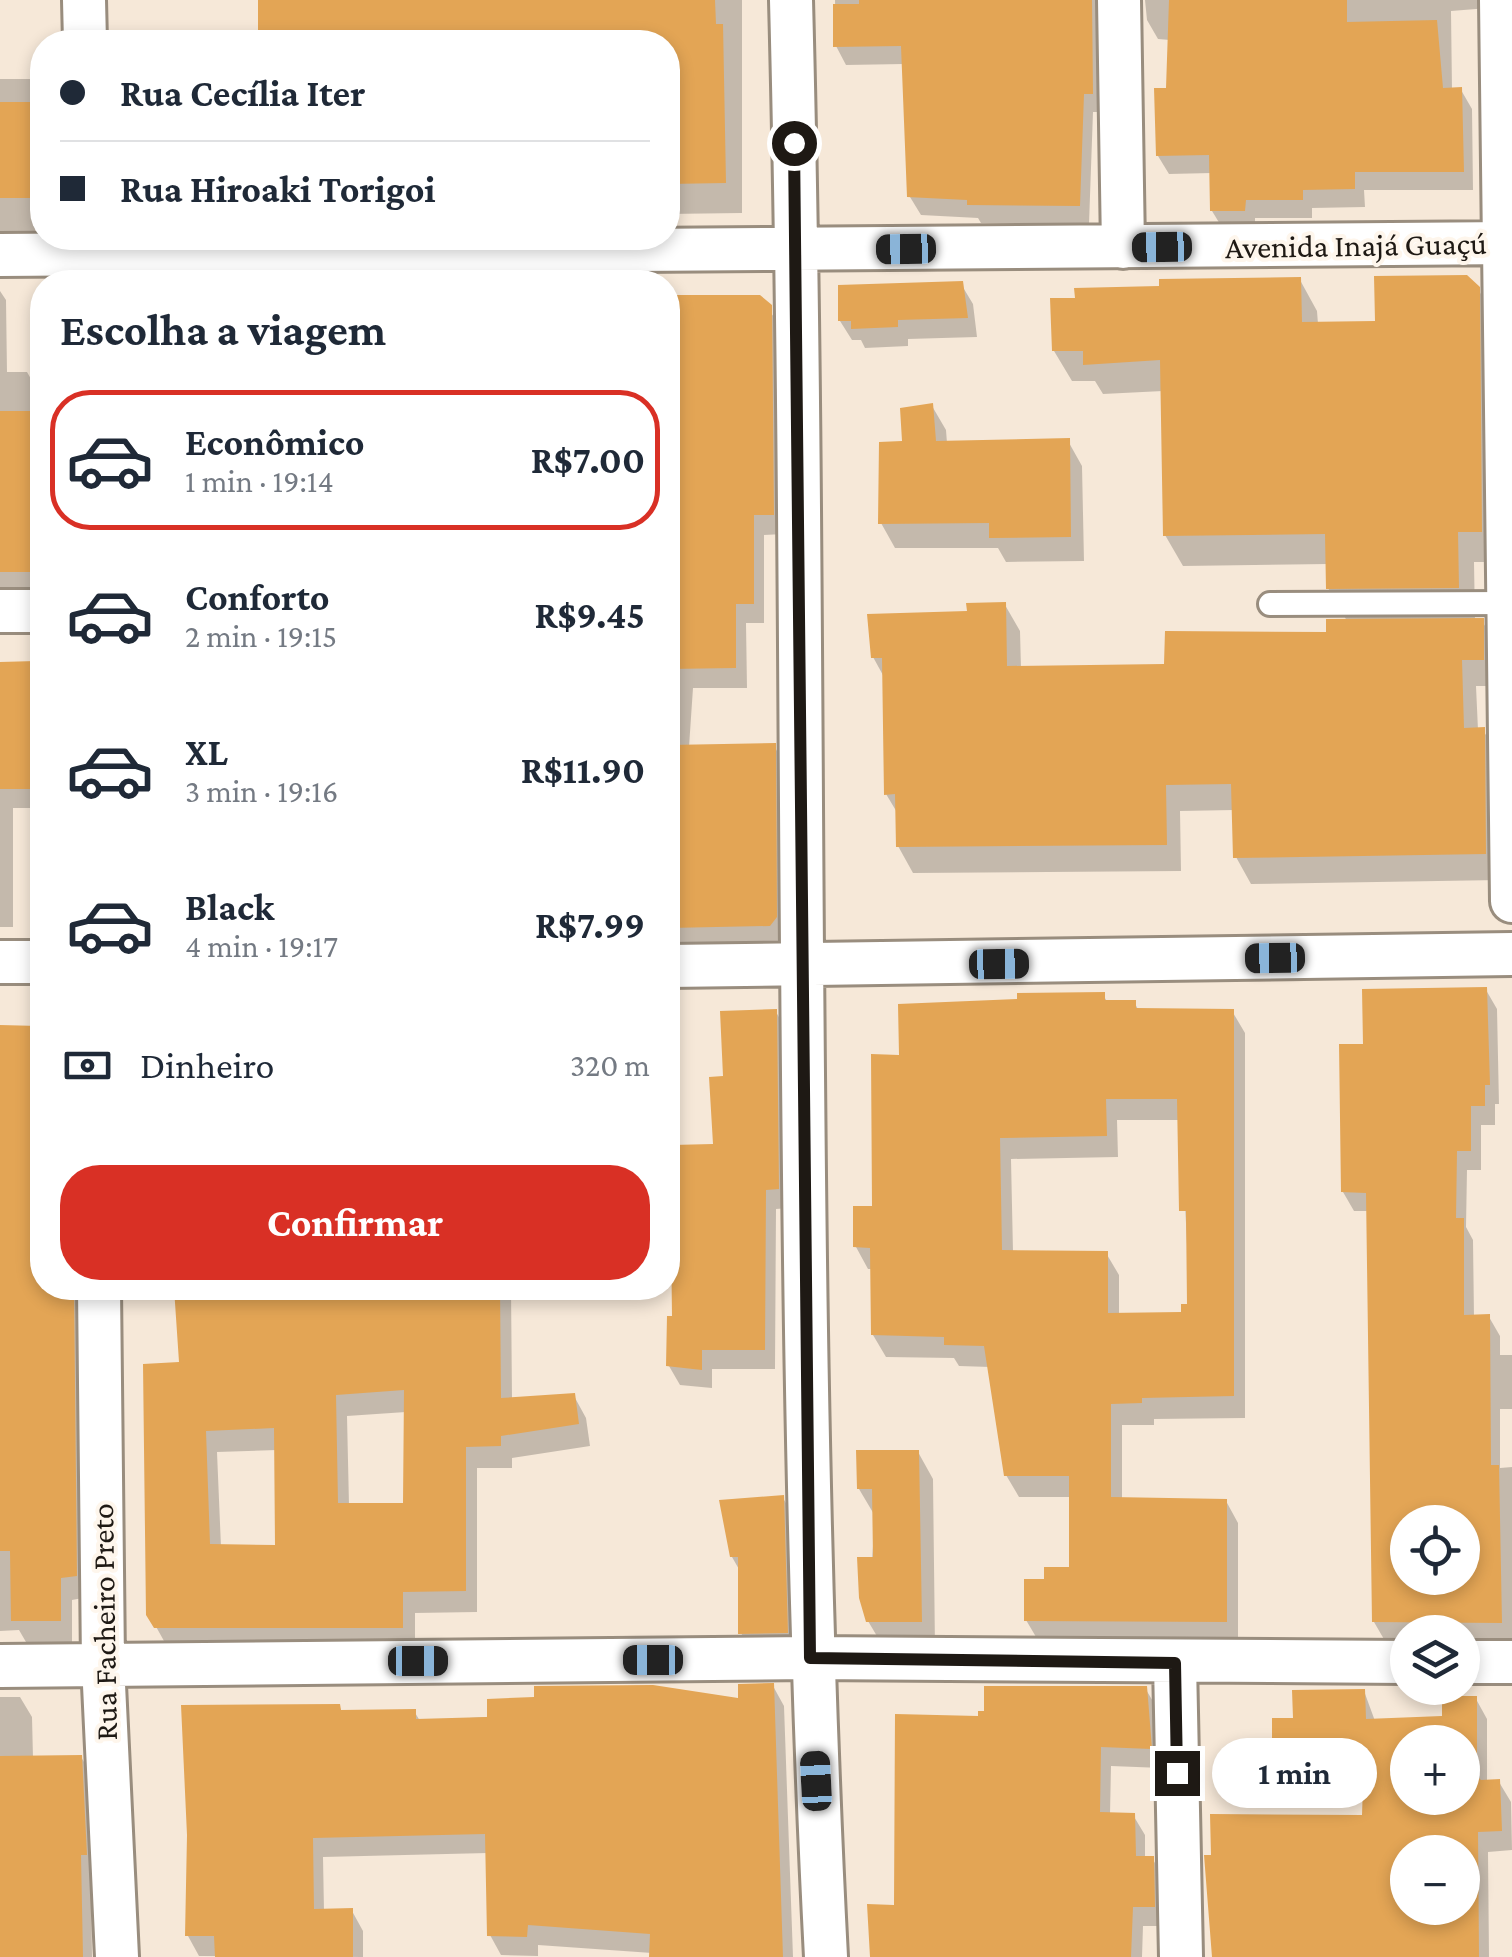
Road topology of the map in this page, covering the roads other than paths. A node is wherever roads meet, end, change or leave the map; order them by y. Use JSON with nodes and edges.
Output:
{"nodes":[{"id":1,"x":84,"y":0,"type":"edge"},
{"id":2,"x":790,"y":0,"type":"edge"},
{"id":3,"x":1119,"y":0,"type":"edge"},
{"id":4,"x":1501,"y":0,"type":"edge"},
{"id":5,"x":85,"y":30,"type":"edge"},
{"id":6,"x":1509,"y":243,"type":"edge"},
{"id":7,"x":1124,"y":247,"type":"junction"},
{"id":8,"x":798,"y":250,"type":"junction"},
{"id":9,"x":0,"y":256,"type":"edge"},
{"id":10,"x":86,"y":258,"type":"edge"},
{"id":11,"x":1510,"y":603,"type":"edge"},
{"id":12,"x":1270,"y":604,"type":"dead end"},
{"id":13,"x":0,"y":612,"type":"edge"},
{"id":14,"x":30,"y":612,"type":"edge"},
{"id":15,"x":1512,"y":901,"type":"edge"},
{"id":16,"x":1512,"y":954,"type":"edge"},
{"id":17,"x":0,"y":962,"type":"edge"},
{"id":18,"x":30,"y":962,"type":"edge"},
{"id":19,"x":680,"y":966,"type":"edge"},
{"id":20,"x":802,"y":967,"type":"junction"},
{"id":21,"x":99,"y":1300,"type":"edge"},
{"id":22,"x":810,"y":1658,"type":"junction"},
{"id":23,"x":1390,"y":1662,"type":"edge"},
{"id":24,"x":1480,"y":1662,"type":"edge"},
{"id":25,"x":1512,"y":1662,"type":"edge"},
{"id":26,"x":1175,"y":1663,"type":"junction"},
{"id":27,"x":103,"y":1664,"type":"junction"},
{"id":28,"x":0,"y":1666,"type":"edge"},
{"id":29,"x":117,"y":1957,"type":"edge"},
{"id":30,"x":826,"y":1957,"type":"edge"},
{"id":31,"x":1181,"y":1957,"type":"edge"}],
"edges":[{"from":1,"to":5,"type":"street"},
{"from":2,"to":8,"type":"street"},
{"from":3,"to":7,"type":"street"},
{"from":4,"to":6,"type":"street"},
{"from":6,"to":7,"type":"street","name":"Avenida Inajá Guaçú"},
{"from":6,"to":11,"type":"street"},
{"from":7,"to":8,"type":"street","name":"Avenida Inajá Guaçú"},
{"from":8,"to":10,"type":"street","name":"Avenida Inajá Guaçú"},
{"from":8,"to":20,"type":"street"},
{"from":9,"to":10,"type":"street","name":"Avenida Inajá Guaçú"},
{"from":11,"to":12,"type":"lane"},
{"from":11,"to":15,"type":"street"},
{"from":13,"to":14,"type":"street"},
{"from":16,"to":20,"type":"street"},
{"from":17,"to":18,"type":"street"},
{"from":19,"to":20,"type":"street"},
{"from":20,"to":22,"type":"street"},
{"from":21,"to":27,"type":"street","name":"Rua Facheiro Preto"},
{"from":22,"to":26,"type":"street"},
{"from":22,"to":27,"type":"street"},
{"from":22,"to":30,"type":"street"},
{"from":23,"to":26,"type":"street"},
{"from":24,"to":25,"type":"street"},
{"from":26,"to":31,"type":"street"},
{"from":27,"to":28,"type":"street"},
{"from":27,"to":29,"type":"street","name":"Rua Facheiro Preto"}]}
